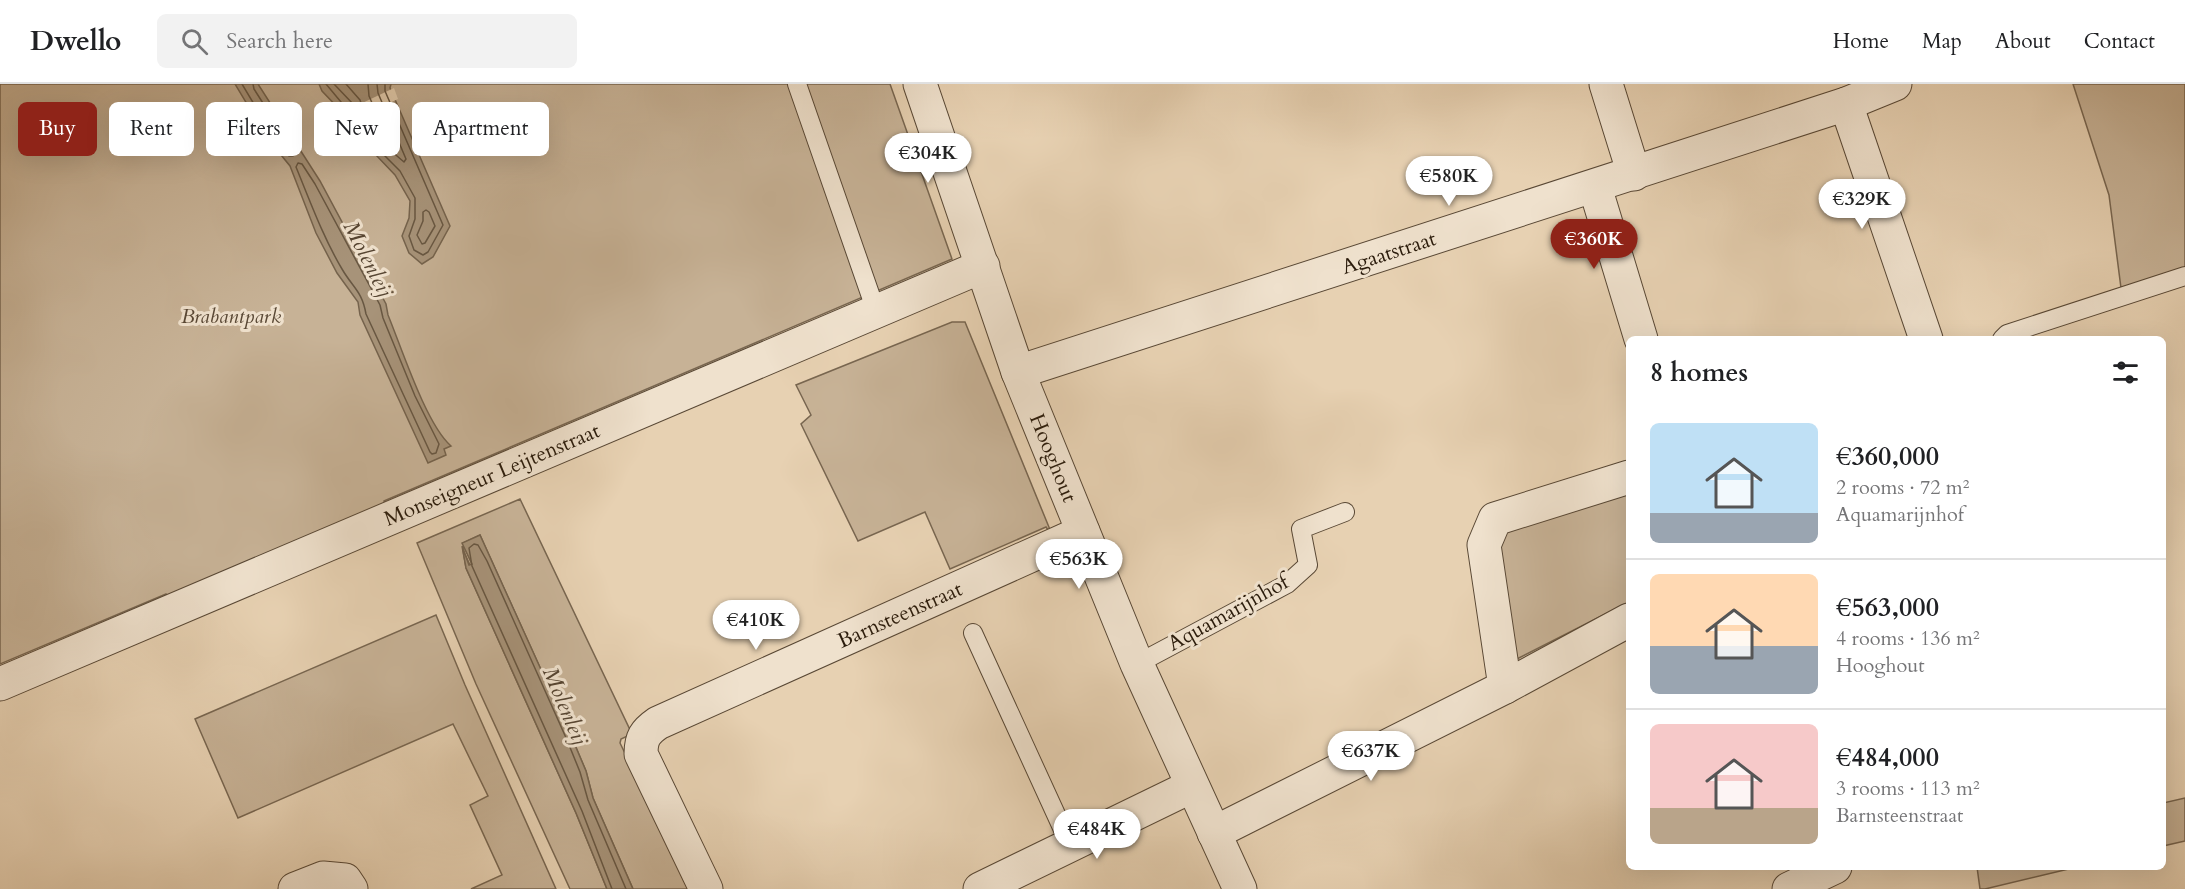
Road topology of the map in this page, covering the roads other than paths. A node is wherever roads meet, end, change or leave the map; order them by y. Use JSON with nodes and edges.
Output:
{"nodes":[{"id":1,"x":797,"y":84,"type":"edge"},
{"id":2,"x":1606,"y":84,"type":"edge"},
{"id":3,"x":1895,"y":84,"type":"edge"},
{"id":4,"x":929,"y":86,"type":"edge"},
{"id":5,"x":1846,"y":104,"type":"junction"},
{"id":6,"x":1634,"y":174,"type":"junction"},
{"id":7,"x":1595,"y":187,"type":"junction"},
{"id":8,"x":984,"y":266,"type":"junction"},
{"id":9,"x":2185,"y":276,"type":"edge"},
{"id":10,"x":876,"y":311,"type":"junction"},
{"id":11,"x":1640,"y":336,"type":"edge"},
{"id":12,"x":1925,"y":336,"type":"edge"},
{"id":13,"x":2005,"y":336,"type":"edge"},
{"id":14,"x":1018,"y":372,"type":"junction"},
{"id":15,"x":1626,"y":478,"type":"edge"},
{"id":16,"x":1345,"y":513,"type":"dead end"},
{"id":17,"x":1083,"y":532,"type":"junction"},
{"id":18,"x":1626,"y":622,"type":"edge"},
{"id":19,"x":973,"y":633,"type":"dead end"},
{"id":20,"x":1137,"y":664,"type":"junction"},
{"id":21,"x":0,"y":684,"type":"edge"},
{"id":22,"x":1505,"y":687,"type":"junction"},
{"id":23,"x":1192,"y":786,"type":"junction"},
{"id":24,"x":1214,"y":833,"type":"junction"},
{"id":25,"x":1070,"y":845,"type":"junction"},
{"id":26,"x":1829,"y":870,"type":"edge"},
{"id":27,"x":295,"y":889,"type":"edge"},
{"id":28,"x":351,"y":889,"type":"edge"},
{"id":29,"x":705,"y":889,"type":"edge"},
{"id":30,"x":980,"y":889,"type":"edge"},
{"id":31,"x":1240,"y":889,"type":"edge"},
{"id":32,"x":1789,"y":889,"type":"edge"}],
"edges":[{"from":1,"to":10,"type":"lane"},
{"from":2,"to":6,"type":"street"},
{"from":3,"to":5,"type":"street","name":"Agaatstraat"},
{"from":4,"to":8,"type":"street","name":"Hooghout"},
{"from":5,"to":6,"type":"street","name":"Agaatstraat"},
{"from":5,"to":12,"type":"street"},
{"from":6,"to":7,"type":"street","name":"Agaatstraat"},
{"from":7,"to":11,"type":"street"},
{"from":7,"to":14,"type":"street","name":"Agaatstraat"},
{"from":8,"to":10,"type":"street","name":"Monseigneur Leijtenstraat"},
{"from":8,"to":14,"type":"street","name":"Hooghout"},
{"from":9,"to":13,"type":"lane"},
{"from":10,"to":21,"type":"street","name":"Monseigneur Leijtenstraat"},
{"from":14,"to":17,"type":"street","name":"Hooghout"},
{"from":15,"to":22,"type":"street"},
{"from":16,"to":20,"type":"lane","name":"Aquamarijnhof"},
{"from":17,"to":20,"type":"street","name":"Hooghout"},
{"from":17,"to":29,"type":"street","name":"Barnsteenstraat"},
{"from":18,"to":22,"type":"street"},
{"from":19,"to":25,"type":"lane"},
{"from":20,"to":23,"type":"street","name":"Hooghout"},
{"from":22,"to":24,"type":"street"},
{"from":23,"to":24,"type":"street","name":"Hooghout"},
{"from":23,"to":25,"type":"street"},
{"from":24,"to":31,"type":"street","name":"Hooghout"},
{"from":25,"to":30,"type":"street"},
{"from":26,"to":32,"type":"street"},
{"from":27,"to":28,"type":"street"}]}
